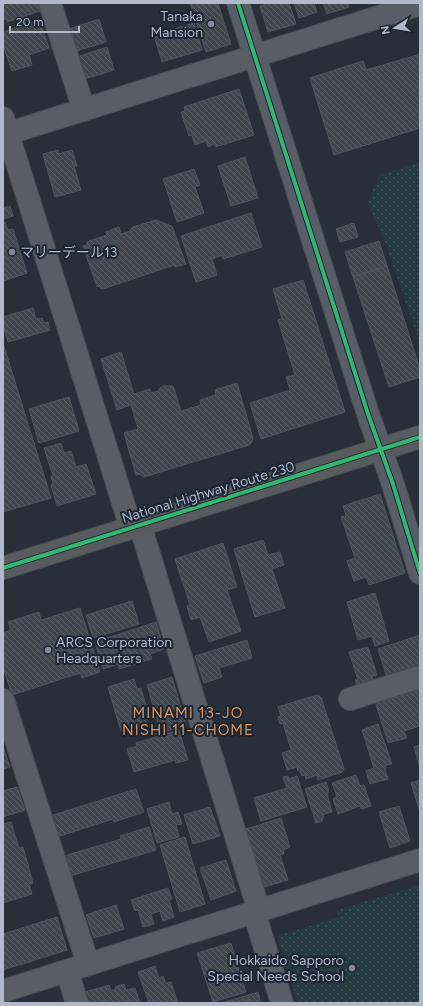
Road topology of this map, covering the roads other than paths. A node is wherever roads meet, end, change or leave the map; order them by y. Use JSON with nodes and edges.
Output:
{"nodes":[{"id":1,"x":50,"y":3,"type":"edge"},
{"id":2,"x":238,"y":3,"type":"edge"},
{"id":3,"x":420,"y":4,"type":"edge"},
{"id":4,"x":255,"y":56,"type":"junction"},
{"id":5,"x":84,"y":110,"type":"junction"},
{"id":6,"x":5,"y":129,"type":"edge"},
{"id":7,"x":420,"y":437,"type":"edge"},
{"id":8,"x":380,"y":449,"type":"junction"},
{"id":9,"x":136,"y":526,"type":"junction"},
{"id":10,"x":3,"y":568,"type":"edge"},
{"id":11,"x":420,"y":573,"type":"edge"},
{"id":12,"x":420,"y":677,"type":"edge"},
{"id":13,"x":350,"y":699,"type":"dead end"},
{"id":14,"x":3,"y":700,"type":"edge"},
{"id":15,"x":420,"y":860,"type":"edge"},
{"id":16,"x":256,"y":911,"type":"junction"},
{"id":17,"x":88,"y":964,"type":"junction"},
{"id":18,"x":67,"y":971,"type":"junction"},
{"id":19,"x":3,"y":991,"type":"edge"},
{"id":20,"x":3,"y":994,"type":"edge"},
{"id":21,"x":6,"y":1003,"type":"edge"},
{"id":22,"x":78,"y":1003,"type":"edge"},
{"id":23,"x":282,"y":1003,"type":"edge"}],
"edges":[{"from":1,"to":5,"type":"street"},
{"from":2,"to":4,"type":"street"},
{"from":3,"to":4,"type":"street"},
{"from":4,"to":5,"type":"street"},
{"from":4,"to":8,"type":"street"},
{"from":5,"to":6,"type":"street"},
{"from":6,"to":9,"type":"street"},
{"from":7,"to":8,"type":"highway","name":"National Highway Route 230"},
{"from":8,"to":9,"type":"highway","name":"National Highway Route 230"},
{"from":8,"to":11,"type":"street"},
{"from":9,"to":10,"type":"highway","name":"National Highway Route 230"},
{"from":9,"to":16,"type":"street"},
{"from":12,"to":13,"type":"street"},
{"from":14,"to":17,"type":"street"},
{"from":15,"to":16,"type":"street"},
{"from":16,"to":17,"type":"street"},
{"from":16,"to":23,"type":"street"},
{"from":17,"to":18,"type":"street"},
{"from":18,"to":19,"type":"street"},
{"from":18,"to":22,"type":"street"},
{"from":20,"to":21,"type":"street"}]}
